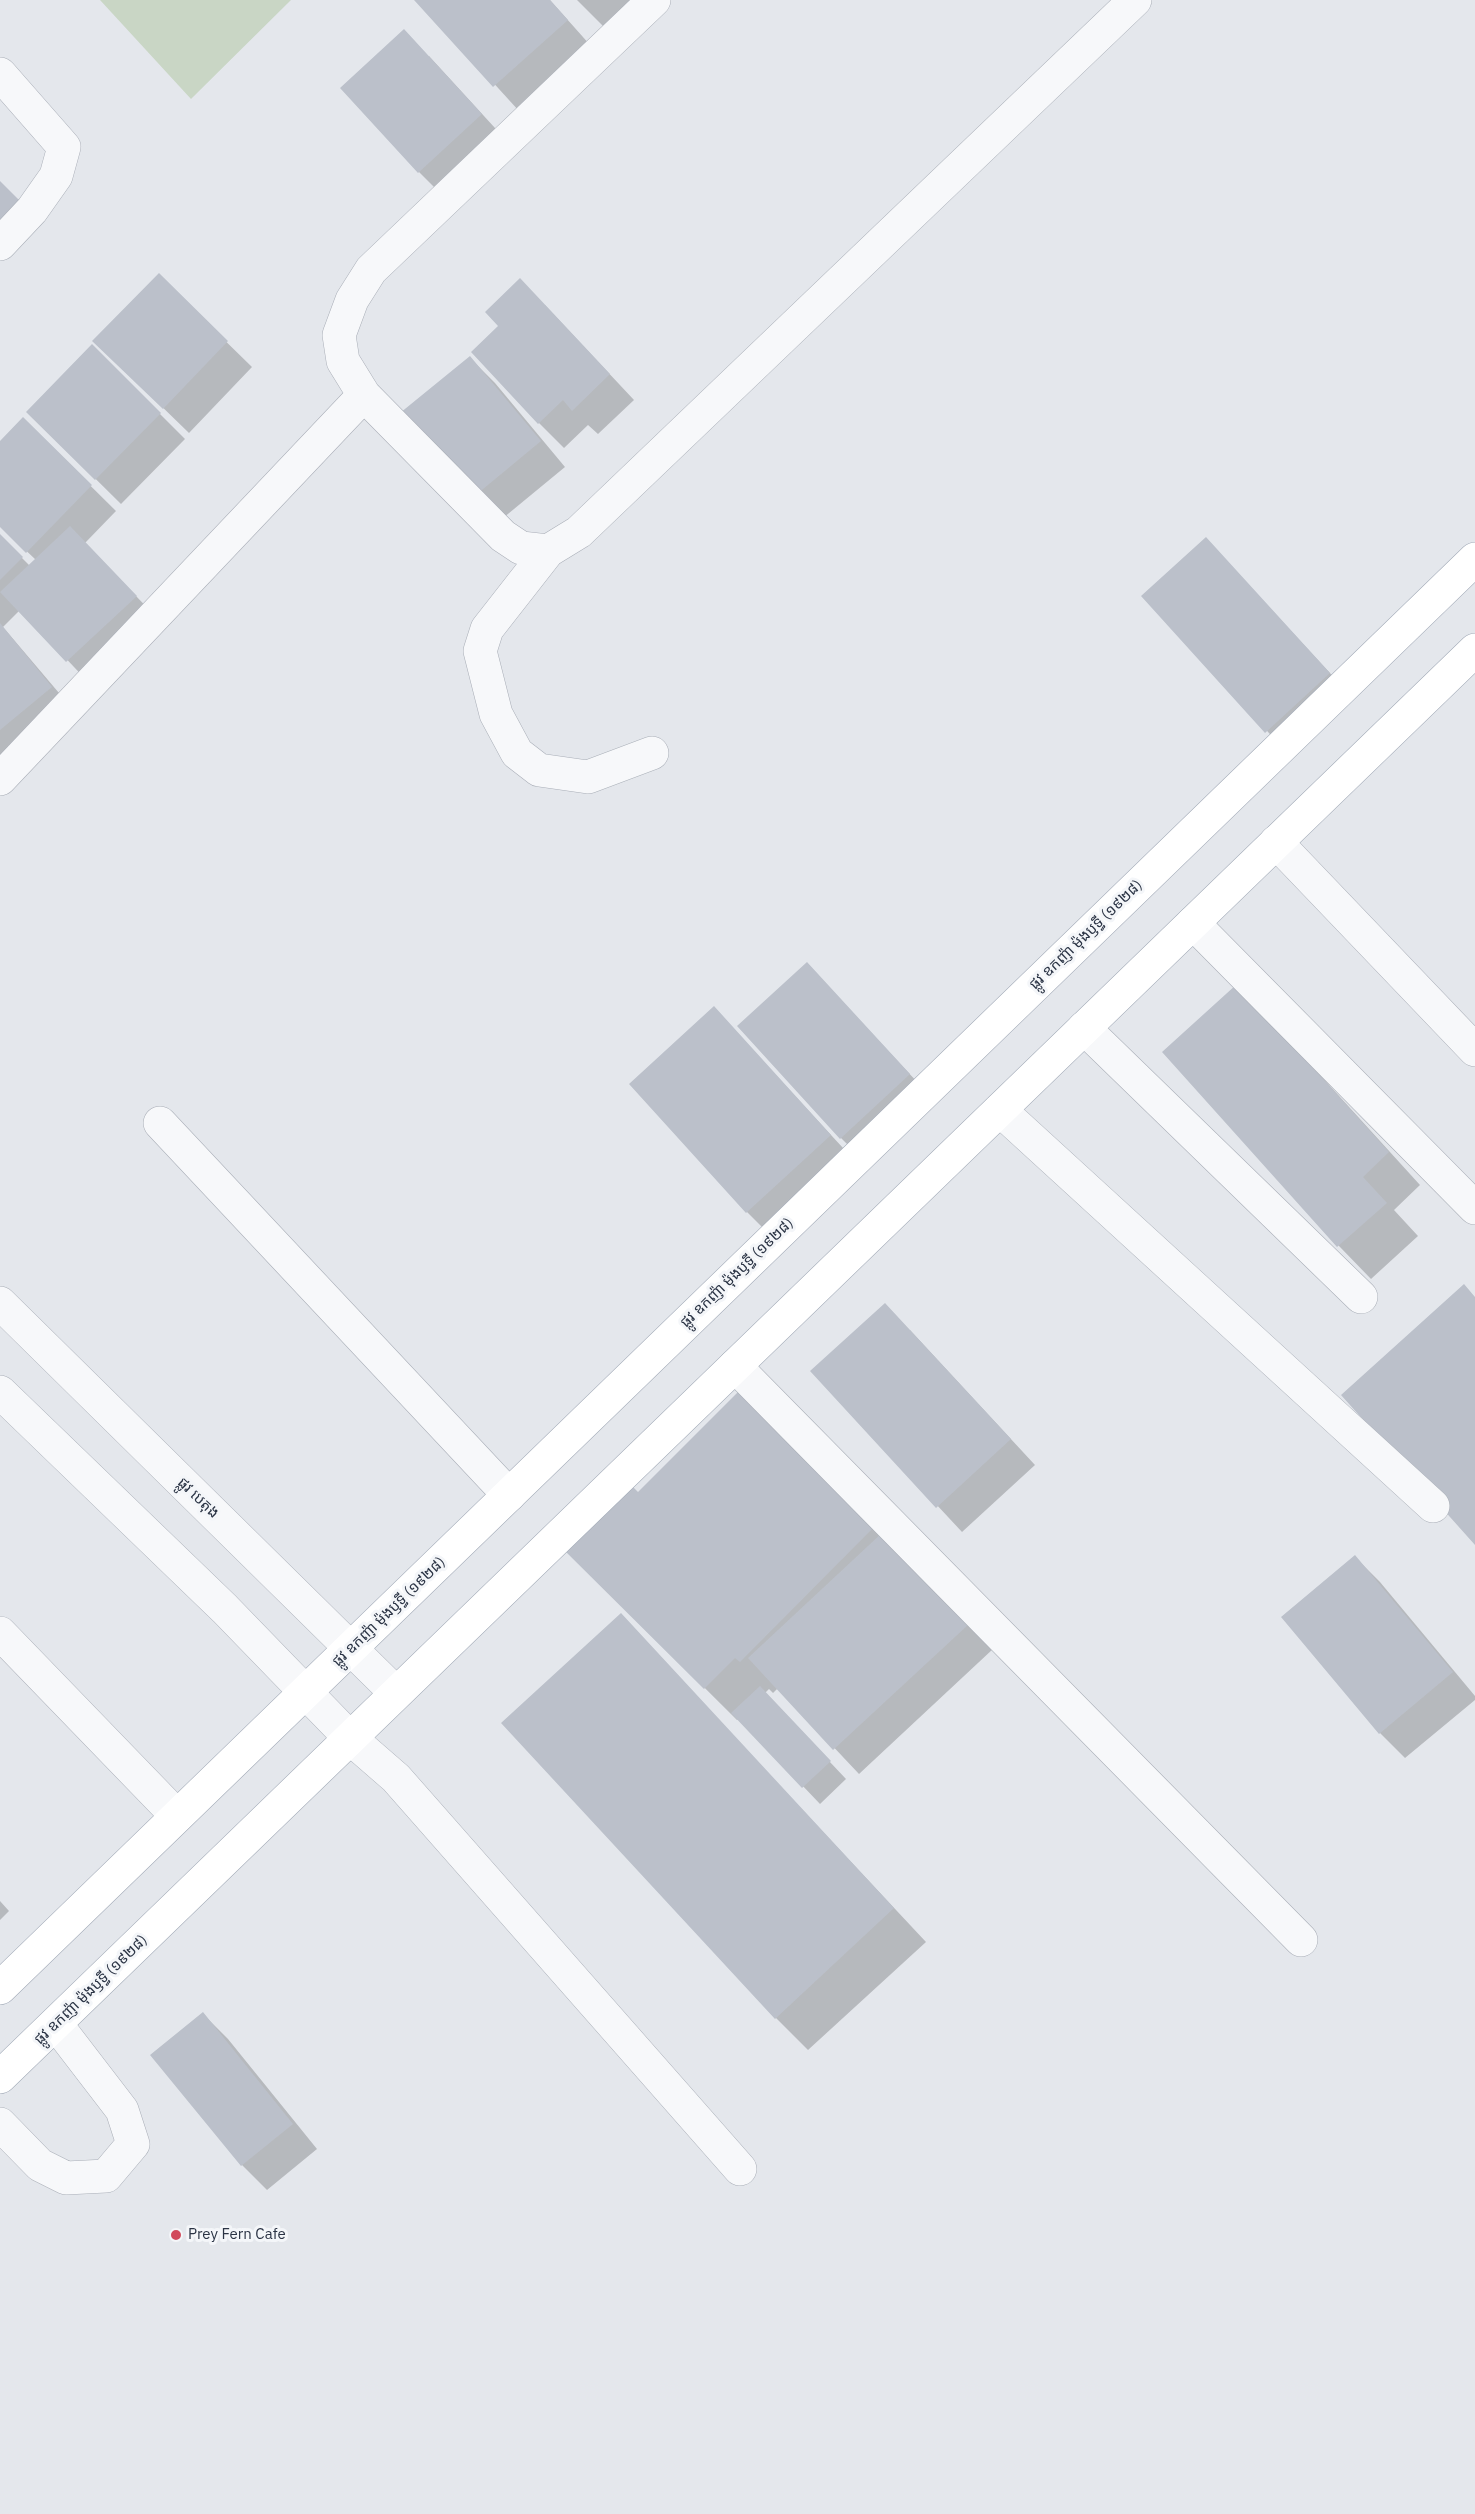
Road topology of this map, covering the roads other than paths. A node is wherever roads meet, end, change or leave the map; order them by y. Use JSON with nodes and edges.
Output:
{"nodes":[{"id":1,"x":654,"y":0,"type":"edge"},
{"id":2,"x":1135,"y":0,"type":"edge"},
{"id":3,"x":0,"y":74,"type":"edge"},
{"id":4,"x":0,"y":244,"type":"edge"},
{"id":5,"x":364,"y":394,"type":"junction"},
{"id":6,"x":548,"y":551,"type":"junction"},
{"id":7,"x":1475,"y":559,"type":"edge"},
{"id":8,"x":1475,"y":650,"type":"edge"},
{"id":9,"x":652,"y":753,"type":"dead end"},
{"id":10,"x":0,"y":779,"type":"edge"},
{"id":11,"x":1276,"y":842,"type":"junction"},
{"id":12,"x":1193,"y":923,"type":"junction"},
{"id":13,"x":1083,"y":1028,"type":"junction"},
{"id":14,"x":1475,"y":1050,"type":"edge"},
{"id":15,"x":1000,"y":1110,"type":"junction"},
{"id":16,"x":160,"y":1123,"type":"dead end"},
{"id":17,"x":1475,"y":1208,"type":"edge"},
{"id":18,"x":1361,"y":1297,"type":"dead end"},
{"id":19,"x":0,"y":1303,"type":"edge"},
{"id":20,"x":735,"y":1366,"type":"junction"},
{"id":21,"x":0,"y":1392,"type":"edge"},
{"id":22,"x":509,"y":1495,"type":"junction"},
{"id":23,"x":1433,"y":1506,"type":"dead end"},
{"id":24,"x":0,"y":1633,"type":"edge"},
{"id":25,"x":351,"y":1648,"type":"junction"},
{"id":26,"x":305,"y":1693,"type":"junction"},
{"id":27,"x":396,"y":1693,"type":"junction"},
{"id":28,"x":350,"y":1738,"type":"junction"},
{"id":29,"x":177,"y":1816,"type":"junction"},
{"id":30,"x":1301,"y":1940,"type":"dead end"},
{"id":31,"x":0,"y":1988,"type":"edge"},
{"id":32,"x":56,"y":2024,"type":"junction"},
{"id":33,"x":0,"y":2077,"type":"edge"},
{"id":34,"x":0,"y":2124,"type":"edge"},
{"id":35,"x":740,"y":2169,"type":"dead end"}],
"edges":[{"from":1,"to":5,"type":"street"},
{"from":2,"to":6,"type":"street"},
{"from":3,"to":4,"type":"street"},
{"from":5,"to":6,"type":"street"},
{"from":5,"to":10,"type":"street"},
{"from":6,"to":9,"type":"street"},
{"from":7,"to":22,"type":"main road","name":"ផ្លូវ ឧកញ៉ា ម៉ុងឫទ្ធី (១៩២៨)"},
{"from":8,"to":11,"type":"main road","name":"ផ្លូវ ឧកញ៉ា ម៉ុងឫទ្ធី (១៩២៨)"},
{"from":11,"to":12,"type":"main road","name":"ផ្លូវ ឧកញ៉ា ម៉ុងឫទ្ធី (១៩២៨)"},
{"from":11,"to":14,"type":"street"},
{"from":12,"to":13,"type":"main road","name":"ផ្លូវ ឧកញ៉ា ម៉ុងឫទ្ធី (១៩២៨)"},
{"from":12,"to":17,"type":"street"},
{"from":13,"to":15,"type":"main road","name":"ផ្លូវ ឧកញ៉ា ម៉ុងឫទ្ធី (១៩២៨)"},
{"from":13,"to":18,"type":"street"},
{"from":15,"to":20,"type":"main road","name":"ផ្លូវ ឧកញ៉ា ម៉ុងឫទ្ធី (១៩២៨)"},
{"from":15,"to":23,"type":"street"},
{"from":16,"to":22,"type":"street"},
{"from":19,"to":25,"type":"street","name":"ផ្លូវ បេតុង"},
{"from":20,"to":27,"type":"main road","name":"ផ្លូវ ឧកញ៉ា ម៉ុងឫទ្ធី (១៩២៨)"},
{"from":20,"to":30,"type":"street"},
{"from":21,"to":26,"type":"street"},
{"from":22,"to":25,"type":"main road","name":"ផ្លូវ ឧកញ៉ា ម៉ុងឫទ្ធី (១៩២៨)"},
{"from":24,"to":29,"type":"street"},
{"from":25,"to":26,"type":"main road","name":"ផ្លូវ ឧកញ៉ា ម៉ុងឫទ្ធី (១៩២៨)"},
{"from":25,"to":27,"type":"street","name":"ផ្លូវ បេតុង"},
{"from":26,"to":28,"type":"street"},
{"from":26,"to":29,"type":"main road","name":"ផ្លូវ ឧកញ៉ា ម៉ុងឫទ្ធី (១៩២៨)"},
{"from":27,"to":28,"type":"main road","name":"ផ្លូវ ឧកញ៉ា ម៉ុងឫទ្ធី (១៩២៨)"},
{"from":28,"to":32,"type":"main road","name":"ផ្លូវ ឧកញ៉ា ម៉ុងឫទ្ធី (១៩២៨)"},
{"from":28,"to":35,"type":"street"},
{"from":29,"to":31,"type":"main road","name":"ផ្លូវ ឧកញ៉ា ម៉ុងឫទ្ធី (១៩២៨)"},
{"from":32,"to":33,"type":"main road","name":"ផ្លូវ ឧកញ៉ា ម៉ុងឫទ្ធី (១៩២៨)"},
{"from":32,"to":34,"type":"street"}]}
